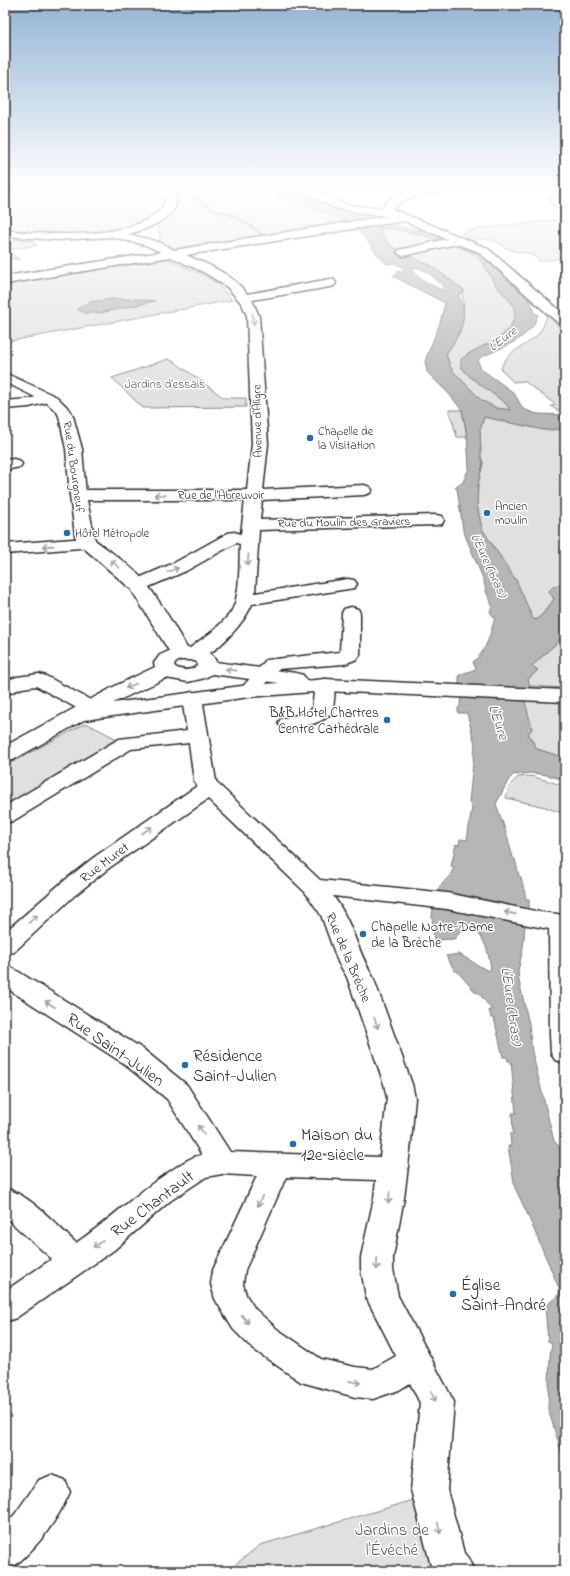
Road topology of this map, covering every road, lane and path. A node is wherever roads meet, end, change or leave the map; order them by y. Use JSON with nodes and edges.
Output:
{"nodes":[{"id":1,"x":119,"y":262,"type":"edge"},
{"id":2,"x":191,"y":262,"type":"edge"},
{"id":3,"x":496,"y":262,"type":"edge"},
{"id":4,"x":5,"y":280,"type":"edge"},
{"id":5,"x":330,"y":283,"type":"dead end"},
{"id":6,"x":244,"y":298,"type":"junction"},
{"id":7,"x":565,"y":322,"type":"edge"},
{"id":8,"x":5,"y":377,"type":"edge"},
{"id":9,"x":47,"y":398,"type":"junction"},
{"id":10,"x":5,"y":405,"type":"edge"},
{"id":11,"x":364,"y":490,"type":"dead end"},
{"id":12,"x":255,"y":494,"type":"junction"},
{"id":13,"x":78,"y":495,"type":"junction"},
{"id":14,"x":436,"y":520,"type":"dead end"},
{"id":15,"x":250,"y":533,"type":"junction"},
{"id":16,"x":87,"y":543,"type":"junction"},
{"id":17,"x":5,"y":549,"type":"edge"},
{"id":18,"x":348,"y":584,"type":"dead end"},
{"id":19,"x":138,"y":585,"type":"junction"},
{"id":20,"x":245,"y":600,"type":"junction"},
{"id":21,"x":351,"y":613,"type":"dead end"},
{"id":22,"x":196,"y":662,"type":"junction"},
{"id":23,"x":172,"y":673,"type":"junction"},
{"id":24,"x":263,"y":674,"type":"junction"},
{"id":25,"x":325,"y":685,"type":"junction"},
{"id":26,"x":5,"y":689,"type":"edge"},
{"id":27,"x":249,"y":691,"type":"junction"},
{"id":28,"x":565,"y":696,"type":"edge"},
{"id":29,"x":193,"y":698,"type":"junction"},
{"id":30,"x":86,"y":711,"type":"junction"},
{"id":31,"x":288,"y":723,"type":"dead end"},
{"id":32,"x":198,"y":736,"type":"junction"},
{"id":33,"x":5,"y":755,"type":"edge"},
{"id":34,"x":209,"y":788,"type":"junction"},
{"id":35,"x":5,"y":816,"type":"edge"},
{"id":36,"x":313,"y":887,"type":"junction"},
{"id":37,"x":558,"y":923,"type":"edge"},
{"id":38,"x":5,"y":946,"type":"edge"},
{"id":39,"x":5,"y":975,"type":"edge"},
{"id":40,"x":565,"y":1053,"type":"edge"},
{"id":41,"x":222,"y":1163,"type":"junction"},
{"id":42,"x":276,"y":1165,"type":"junction"},
{"id":43,"x":392,"y":1169,"type":"junction"},
{"id":44,"x":5,"y":1200,"type":"edge"},
{"id":45,"x":74,"y":1260,"type":"junction"},
{"id":46,"x":5,"y":1308,"type":"edge"},
{"id":47,"x":416,"y":1361,"type":"junction"},
{"id":48,"x":52,"y":1492,"type":"dead end"},
{"id":49,"x":5,"y":1551,"type":"edge"},
{"id":50,"x":455,"y":1571,"type":"edge"}],
"edges":[{"from":1,"to":4,"type":"street"},
{"from":2,"to":6,"type":"street","name":"Avenue d'Aligre"},
{"from":3,"to":7,"type":"street"},
{"from":5,"to":6,"type":"street"},
{"from":6,"to":12,"type":"street","name":"Avenue d'Aligre","one_way":true},
{"from":8,"to":9,"type":"street","name":"Rue du Bourgneuf"},
{"from":9,"to":10,"type":"street"},
{"from":9,"to":13,"type":"street","name":"Rue du Bourgneuf"},
{"from":11,"to":12,"type":"street","name":"Rue de l'Abreuvoir"},
{"from":12,"to":13,"type":"street","name":"Rue de l'Abreuvoir","one_way":true},
{"from":12,"to":15,"type":"street","name":"Avenue d'Aligre"},
{"from":13,"to":16,"type":"street","name":"Rue du Bourgneuf"},
{"from":14,"to":15,"type":"street","name":"Rue du Moulin des Graviers"},
{"from":19,"to":15,"type":"street","name":"Rue du Moulin des Graviers","one_way":true},
{"from":15,"to":20,"type":"street","name":"Avenue d'Aligre","one_way":true},
{"from":16,"to":17,"type":"street","one_way":true},
{"from":19,"to":16,"type":"street","one_way":true},
{"from":18,"to":20,"type":"street"},
{"from":19,"to":22,"type":"street"},
{"from":20,"to":22,"type":"street","name":"Avenue d'Aligre"},
{"from":21,"to":24,"type":"street"},
{"from":22,"to":23,"type":"street"},
{"from":22,"to":23,"type":"street","name":"Avenue d'Aligre"},
{"from":24,"to":22,"type":"street","one_way":true},
{"from":22,"to":29,"type":"street"},
{"from":23,"to":29,"type":"street"},
{"from":23,"to":30,"type":"street","one_way":true},
{"from":24,"to":25,"type":"street"},
{"from":24,"to":27,"type":"street"},
{"from":25,"to":27,"type":"street"},
{"from":25,"to":28,"type":"street"},
{"from":25,"to":31,"type":"street"},
{"from":26,"to":30,"type":"street"},
{"from":27,"to":29,"type":"street"},
{"from":29,"to":30,"type":"street"},
{"from":29,"to":32,"type":"street"},
{"from":30,"to":33,"type":"street"},
{"from":32,"to":34,"type":"street"},
{"from":32,"to":35,"type":"street"},
{"from":34,"to":36,"type":"street","name":"Rue de la Brèche"},
{"from":38,"to":34,"type":"street","name":"Rue Muret","one_way":true},
{"from":37,"to":36,"type":"street","one_way":true},
{"from":36,"to":43,"type":"street","name":"Rue de la Brèche","one_way":true},
{"from":37,"to":40,"type":"street"},
{"from":41,"to":39,"type":"street","name":"Rue Saint-Julien","one_way":true},
{"from":41,"to":42,"type":"street","name":"Rue Chantault"},
{"from":41,"to":45,"type":"street","name":"Rue Chantault","one_way":true},
{"from":42,"to":43,"type":"street","name":"Rue Chantault"},
{"from":42,"to":47,"type":"street","one_way":true},
{"from":43,"to":47,"type":"street","name":"Rue de la Brèche","one_way":true},
{"from":44,"to":45,"type":"street"},
{"from":45,"to":46,"type":"street","name":"Rue Chantault"},
{"from":47,"to":50,"type":"street","name":"Rue de la Brèche","one_way":true},
{"from":48,"to":49,"type":"street"}]}
